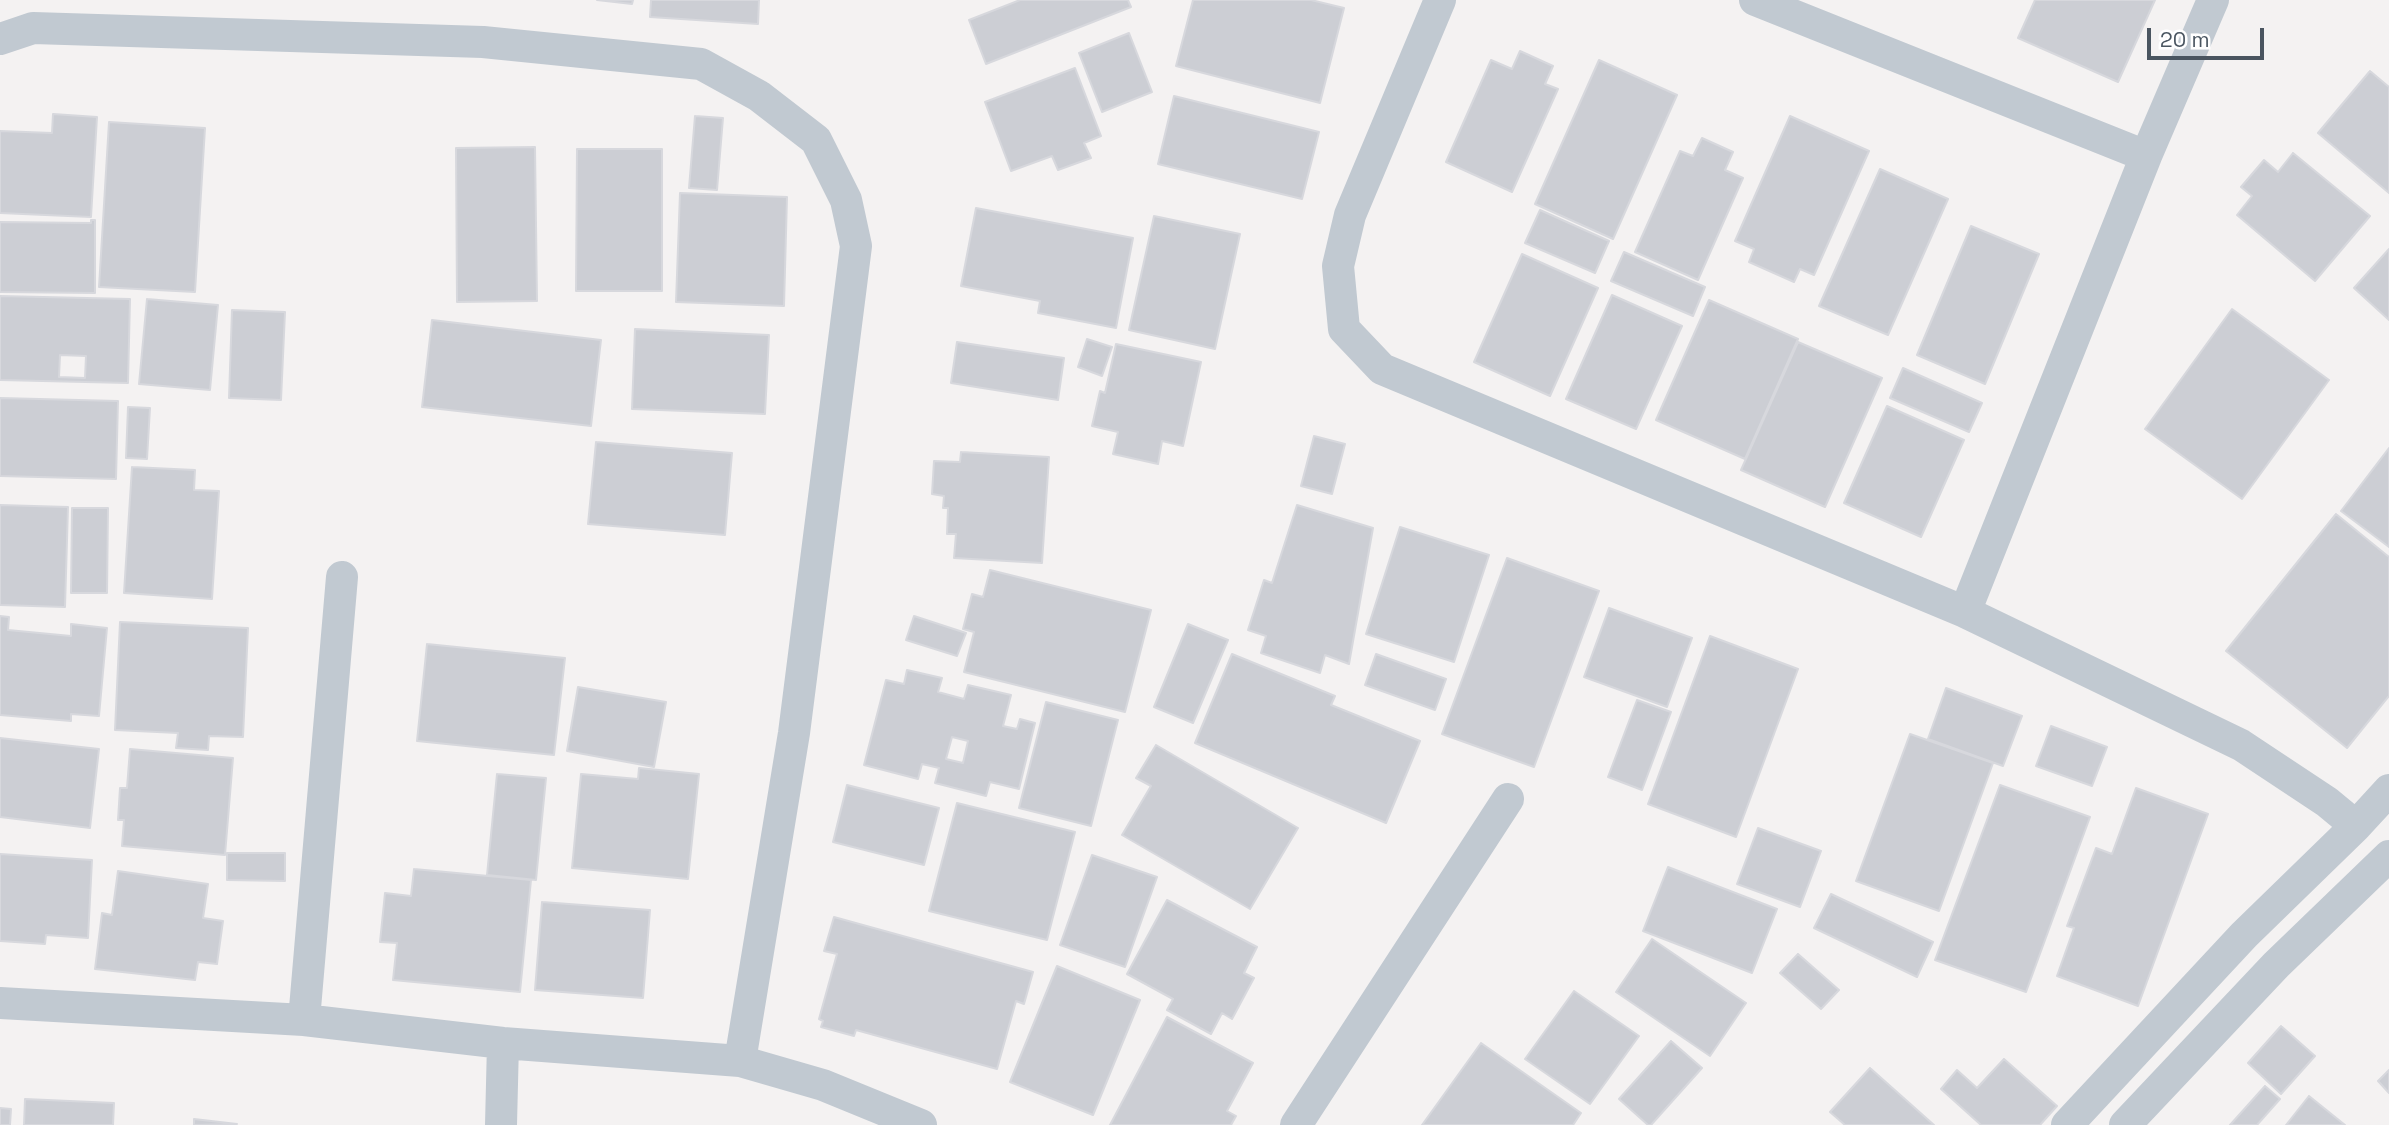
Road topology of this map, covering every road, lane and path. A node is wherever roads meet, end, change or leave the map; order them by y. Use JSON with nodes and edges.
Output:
{"nodes":[{"id":1,"x":1440,"y":0,"type":"edge"},
{"id":2,"x":1755,"y":0,"type":"edge"},
{"id":3,"x":2213,"y":0,"type":"edge"},
{"id":4,"x":0,"y":38,"type":"edge"},
{"id":5,"x":2146,"y":156,"type":"junction"},
{"id":6,"x":342,"y":577,"type":"dead end"},
{"id":7,"x":1965,"y":612,"type":"junction"},
{"id":8,"x":2389,"y":790,"type":"edge"},
{"id":9,"x":1508,"y":799,"type":"dead end"},
{"id":10,"x":2356,"y":826,"type":"junction"},
{"id":11,"x":2389,"y":856,"type":"edge"},
{"id":12,"x":0,"y":1003,"type":"edge"},
{"id":13,"x":304,"y":1020,"type":"junction"},
{"id":14,"x":503,"y":1043,"type":"junction"},
{"id":15,"x":740,"y":1061,"type":"junction"},
{"id":16,"x":501,"y":1125,"type":"edge"},
{"id":17,"x":921,"y":1125,"type":"edge"},
{"id":18,"x":1296,"y":1125,"type":"edge"},
{"id":19,"x":2067,"y":1125,"type":"edge"},
{"id":20,"x":2125,"y":1125,"type":"edge"}],
"edges":[{"from":1,"to":7,"type":"street"},
{"from":2,"to":5,"type":"street"},
{"from":3,"to":5,"type":"street"},
{"from":4,"to":15,"type":"street"},
{"from":5,"to":7,"type":"street"},
{"from":6,"to":13,"type":"street"},
{"from":7,"to":10,"type":"street"},
{"from":8,"to":10,"type":"street"},
{"from":9,"to":18,"type":"street"},
{"from":10,"to":19,"type":"street"},
{"from":11,"to":20,"type":"street"},
{"from":12,"to":13,"type":"street"},
{"from":13,"to":14,"type":"street"},
{"from":14,"to":15,"type":"street"},
{"from":14,"to":16,"type":"street"},
{"from":15,"to":17,"type":"street"}]}
